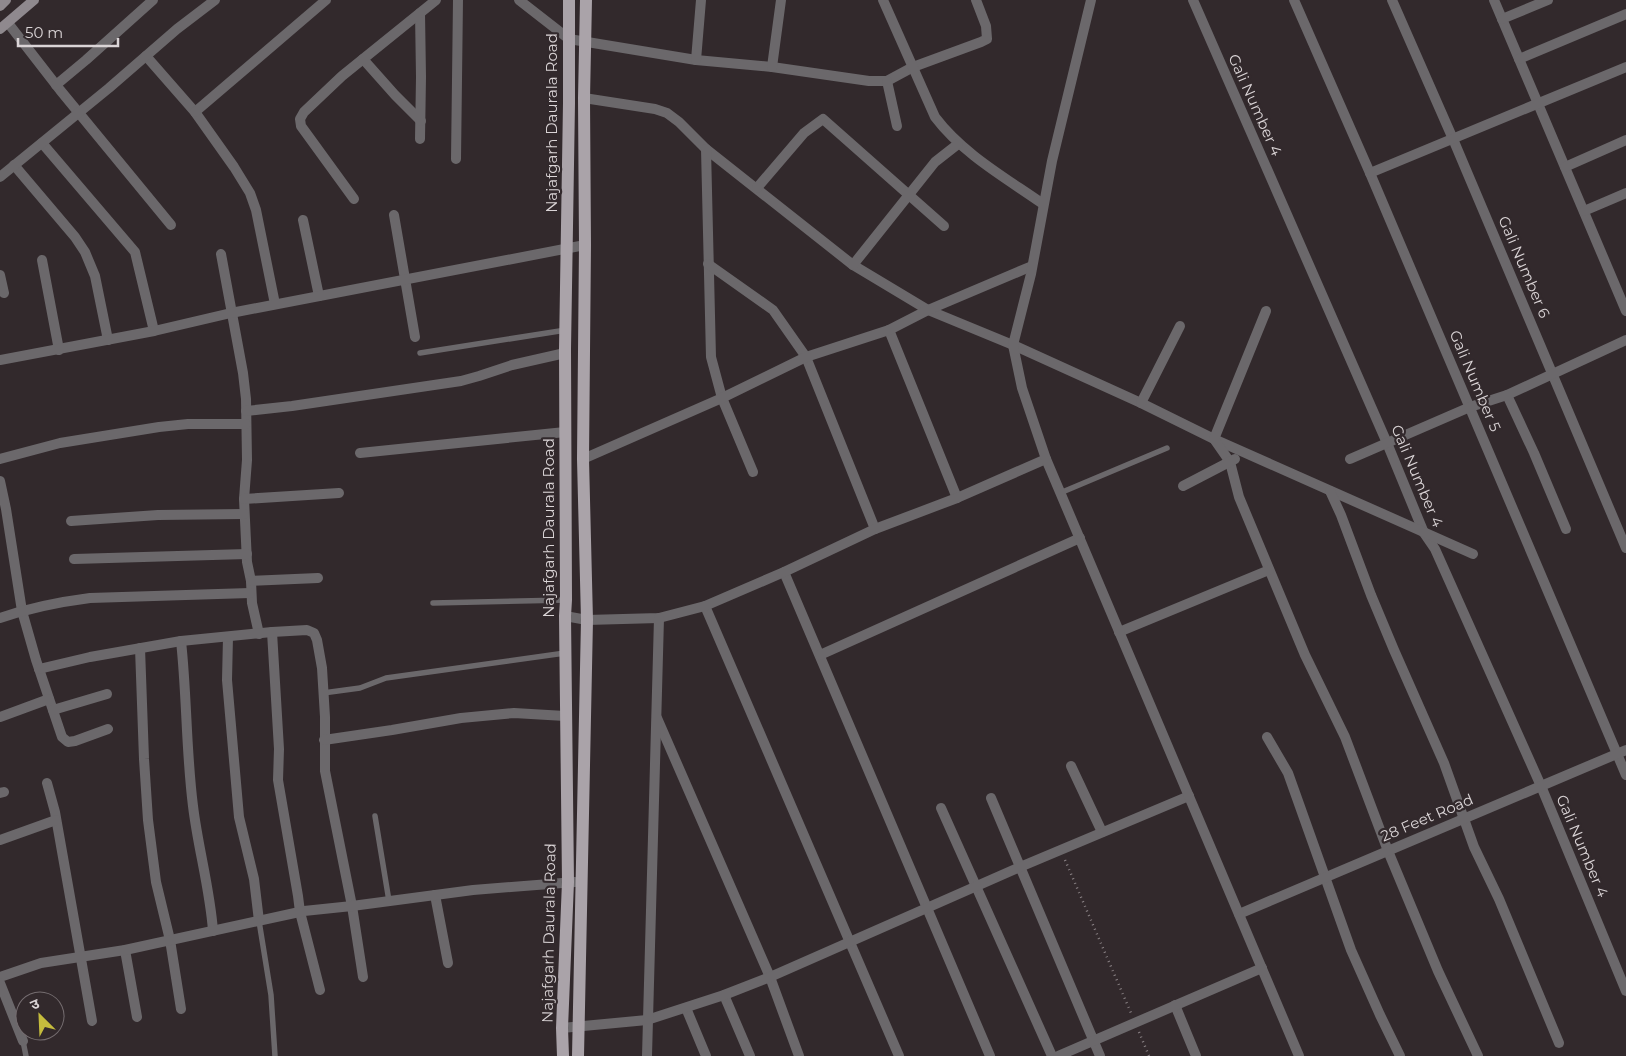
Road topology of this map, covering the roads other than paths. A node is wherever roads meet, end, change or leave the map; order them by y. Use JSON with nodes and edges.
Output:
{"nodes":[{"id":1,"x":6,"y":0,"type":"edge"},
{"id":2,"x":34,"y":0,"type":"edge"},
{"id":3,"x":152,"y":0,"type":"edge"},
{"id":4,"x":215,"y":0,"type":"edge"},
{"id":5,"x":326,"y":0,"type":"edge"},
{"id":6,"x":436,"y":0,"type":"edge"},
{"id":7,"x":458,"y":0,"type":"edge"},
{"id":8,"x":519,"y":0,"type":"edge"},
{"id":9,"x":569,"y":0,"type":"edge"},
{"id":10,"x":586,"y":0,"type":"edge"},
{"id":11,"x":701,"y":0,"type":"edge"},
{"id":12,"x":781,"y":0,"type":"edge"},
{"id":13,"x":882,"y":0,"type":"edge"},
{"id":14,"x":976,"y":0,"type":"edge"},
{"id":15,"x":1091,"y":0,"type":"edge"},
{"id":16,"x":1193,"y":0,"type":"edge"},
{"id":17,"x":1294,"y":0,"type":"edge"},
{"id":18,"x":1392,"y":0,"type":"edge"},
{"id":19,"x":1494,"y":0,"type":"edge"},
{"id":20,"x":1548,"y":0,"type":"edge"},
{"id":21,"x":0,"y":6,"type":"edge"},
{"id":22,"x":420,"y":13,"type":"junction"},
{"id":23,"x":1626,"y":14,"type":"edge"},
{"id":24,"x":1502,"y":19,"type":"junction"},
{"id":25,"x":4,"y":26,"type":"edge"},
{"id":26,"x":569,"y":39,"type":"junction"},
{"id":27,"x":586,"y":42,"type":"junction"},
{"id":28,"x":146,"y":56,"type":"junction"},
{"id":29,"x":363,"y":59,"type":"junction"},
{"id":30,"x":1519,"y":59,"type":"junction"},
{"id":31,"x":696,"y":60,"type":"junction"},
{"id":32,"x":772,"y":67,"type":"junction"},
{"id":33,"x":913,"y":67,"type":"junction"},
{"id":34,"x":1626,"y":67,"type":"edge"},
{"id":35,"x":887,"y":81,"type":"junction"},
{"id":36,"x":56,"y":85,"type":"junction"},
{"id":37,"x":584,"y":98,"type":"junction"},
{"id":38,"x":1539,"y":104,"type":"junction"},
{"id":39,"x":79,"y":112,"type":"junction"},
{"id":40,"x":195,"y":112,"type":"junction"},
{"id":41,"x":421,"y":121,"type":"junction"},
{"id":42,"x":897,"y":126,"type":"dead end"},
{"id":43,"x":420,"y":139,"type":"dead end"},
{"id":44,"x":1453,"y":139,"type":"junction"},
{"id":45,"x":1626,"y":140,"type":"edge"},
{"id":46,"x":42,"y":143,"type":"junction"},
{"id":47,"x":958,"y":144,"type":"junction"},
{"id":48,"x":706,"y":149,"type":"junction"},
{"id":49,"x":456,"y":159,"type":"dead end"},
{"id":50,"x":14,"y":165,"type":"junction"},
{"id":51,"x":1565,"y":167,"type":"junction"},
{"id":52,"x":1370,"y":173,"type":"junction"},
{"id":53,"x":0,"y":177,"type":"edge"},
{"id":54,"x":757,"y":188,"type":"junction"},
{"id":55,"x":909,"y":193,"type":"junction"},
{"id":56,"x":1626,"y":193,"type":"edge"},
{"id":57,"x":354,"y":199,"type":"dead end"},
{"id":58,"x":1043,"y":204,"type":"junction"},
{"id":59,"x":1584,"y":211,"type":"junction"},
{"id":60,"x":394,"y":215,"type":"dead end"},
{"id":61,"x":303,"y":220,"type":"dead end"},
{"id":62,"x":171,"y":225,"type":"dead end"},
{"id":63,"x":944,"y":226,"type":"dead end"},
{"id":64,"x":585,"y":244,"type":"junction"},
{"id":65,"x":568,"y":248,"type":"junction"},
{"id":66,"x":221,"y":254,"type":"dead end"},
{"id":67,"x":42,"y":260,"type":"dead end"},
{"id":68,"x":708,"y":264,"type":"junction"},
{"id":69,"x":853,"y":265,"type":"junction"},
{"id":70,"x":1032,"y":266,"type":"junction"},
{"id":71,"x":0,"y":275,"type":"edge"},
{"id":72,"x":405,"y":279,"type":"junction"},
{"id":73,"x":4,"y":293,"type":"dead end"},
{"id":74,"x":318,"y":296,"type":"junction"},
{"id":75,"x":275,"y":304,"type":"junction"},
{"id":76,"x":928,"y":310,"type":"junction"},
{"id":77,"x":1266,"y":311,"type":"dead end"},
{"id":78,"x":1626,"y":311,"type":"edge"},
{"id":79,"x":232,"y":313,"type":"junction"},
{"id":80,"x":1180,"y":326,"type":"dead end"},
{"id":81,"x":566,"y":330,"type":"junction"},
{"id":82,"x":890,"y":330,"type":"junction"},
{"id":83,"x":154,"y":331,"type":"junction"},
{"id":84,"x":415,"y":336,"type":"dead end"},
{"id":85,"x":108,"y":340,"type":"junction"},
{"id":86,"x":1626,"y":340,"type":"edge"},
{"id":87,"x":1013,"y":345,"type":"junction"},
{"id":88,"x":59,"y":350,"type":"junction"},
{"id":89,"x":420,"y":353,"type":"dead end"},
{"id":90,"x":565,"y":353,"type":"junction"},
{"id":91,"x":806,"y":357,"type":"junction"},
{"id":92,"x":0,"y":360,"type":"edge"},
{"id":93,"x":1553,"y":373,"type":"junction"},
{"id":94,"x":1507,"y":395,"type":"junction"},
{"id":95,"x":722,"y":398,"type":"junction"},
{"id":96,"x":1141,"y":403,"type":"junction"},
{"id":97,"x":1470,"y":407,"type":"junction"},
{"id":98,"x":246,"y":411,"type":"junction"},
{"id":99,"x":246,"y":424,"type":"junction"},
{"id":100,"x":565,"y":432,"type":"junction"},
{"id":101,"x":1214,"y":439,"type":"junction"},
{"id":102,"x":1387,"y":443,"type":"junction"},
{"id":103,"x":1167,"y":448,"type":"dead end"},
{"id":104,"x":360,"y":453,"type":"dead end"},
{"id":105,"x":1245,"y":453,"type":"junction"},
{"id":106,"x":0,"y":459,"type":"edge"},
{"id":107,"x":583,"y":459,"type":"junction"},
{"id":108,"x":1046,"y":459,"type":"junction"},
{"id":109,"x":1350,"y":459,"type":"dead end"},
{"id":110,"x":1230,"y":462,"type":"junction"},
{"id":111,"x":753,"y":472,"type":"dead end"},
{"id":112,"x":0,"y":481,"type":"edge"},
{"id":113,"x":1183,"y":486,"type":"dead end"},
{"id":114,"x":1330,"y":491,"type":"junction"},
{"id":115,"x":338,"y":493,"type":"dead end"},
{"id":116,"x":1060,"y":493,"type":"junction"},
{"id":117,"x":956,"y":498,"type":"junction"},
{"id":118,"x":244,"y":500,"type":"junction"},
{"id":119,"x":244,"y":514,"type":"junction"},
{"id":120,"x":71,"y":521,"type":"dead end"},
{"id":121,"x":1566,"y":528,"type":"dead end"},
{"id":122,"x":875,"y":529,"type":"junction"},
{"id":123,"x":1424,"y":533,"type":"junction"},
{"id":124,"x":1080,"y":538,"type":"junction"},
{"id":125,"x":5,"y":543,"type":"edge"},
{"id":126,"x":1450,"y":543,"type":"junction"},
{"id":127,"x":1626,"y":548,"type":"edge"},
{"id":128,"x":1435,"y":549,"type":"junction"},
{"id":129,"x":247,"y":554,"type":"junction"},
{"id":130,"x":1473,"y":554,"type":"dead end"},
{"id":131,"x":74,"y":559,"type":"dead end"},
{"id":132,"x":1269,"y":570,"type":"junction"},
{"id":133,"x":784,"y":572,"type":"junction"},
{"id":134,"x":318,"y":578,"type":"dead end"},
{"id":135,"x":251,"y":581,"type":"junction"},
{"id":136,"x":250,"y":593,"type":"junction"},
{"id":137,"x":566,"y":600,"type":"junction"},
{"id":138,"x":433,"y":603,"type":"dead end"},
{"id":139,"x":705,"y":606,"type":"junction"},
{"id":140,"x":22,"y":611,"type":"junction"},
{"id":141,"x":564,"y":616,"type":"junction"},
{"id":142,"x":0,"y":618,"type":"edge"},
{"id":143,"x":659,"y":618,"type":"junction"},
{"id":144,"x":587,"y":620,"type":"junction"},
{"id":145,"x":272,"y":632,"type":"junction"},
{"id":146,"x":1119,"y":632,"type":"junction"},
{"id":147,"x":259,"y":634,"type":"junction"},
{"id":148,"x":228,"y":637,"type":"junction"},
{"id":149,"x":181,"y":641,"type":"junction"},
{"id":150,"x":140,"y":648,"type":"junction"},
{"id":151,"x":565,"y":653,"type":"junction"},
{"id":152,"x":820,"y":656,"type":"junction"},
{"id":153,"x":39,"y":669,"type":"junction"},
{"id":154,"x":323,"y":693,"type":"junction"},
{"id":155,"x":107,"y":694,"type":"dead end"},
{"id":156,"x":49,"y":699,"type":"junction"},
{"id":157,"x":53,"y":710,"type":"junction"},
{"id":158,"x":655,"y":715,"type":"junction"},
{"id":159,"x":565,"y":716,"type":"junction"},
{"id":160,"x":0,"y":717,"type":"edge"},
{"id":161,"x":108,"y":729,"type":"dead end"},
{"id":162,"x":1267,"y":737,"type":"dead end"},
{"id":163,"x":324,"y":740,"type":"junction"},
{"id":164,"x":1621,"y":752,"type":"edge"},
{"id":165,"x":1071,"y":766,"type":"dead end"},
{"id":166,"x":1626,"y":775,"type":"edge"},
{"id":167,"x":47,"y":783,"type":"dead end"},
{"id":168,"x":1541,"y":786,"type":"junction"},
{"id":169,"x":1189,"y":796,"type":"junction"},
{"id":170,"x":991,"y":798,"type":"dead end"},
{"id":171,"x":941,"y":808,"type":"dead end"},
{"id":172,"x":375,"y":816,"type":"dead end"},
{"id":173,"x":1465,"y":818,"type":"junction"},
{"id":174,"x":56,"y":820,"type":"junction"},
{"id":175,"x":1102,"y":832,"type":"junction"},
{"id":176,"x":0,"y":840,"type":"edge"},
{"id":177,"x":1388,"y":850,"type":"junction"},
{"id":178,"x":1020,"y":867,"type":"junction"},
{"id":179,"x":1325,"y":877,"type":"junction"},
{"id":180,"x":568,"y":882,"type":"junction"},
{"id":181,"x":582,"y":882,"type":"junction"},
{"id":182,"x":977,"y":886,"type":"junction"},
{"id":183,"x":435,"y":895,"type":"junction"},
{"id":184,"x":389,"y":901,"type":"junction"},
{"id":185,"x":352,"y":906,"type":"junction"},
{"id":186,"x":927,"y":907,"type":"junction"},
{"id":187,"x":300,"y":912,"type":"junction"},
{"id":188,"x":1239,"y":914,"type":"junction"},
{"id":189,"x":259,"y":920,"type":"junction"},
{"id":190,"x":213,"y":931,"type":"junction"},
{"id":191,"x":170,"y":940,"type":"junction"},
{"id":192,"x":850,"y":942,"type":"junction"},
{"id":193,"x":125,"y":950,"type":"junction"},
{"id":194,"x":80,"y":956,"type":"junction"},
{"id":195,"x":448,"y":963,"type":"dead end"},
{"id":196,"x":1262,"y":968,"type":"junction"},
{"id":197,"x":0,"y":977,"type":"edge"},
{"id":198,"x":363,"y":977,"type":"dead end"},
{"id":199,"x":770,"y":977,"type":"junction"},
{"id":200,"x":0,"y":983,"type":"edge"},
{"id":201,"x":320,"y":990,"type":"dead end"},
{"id":202,"x":1626,"y":991,"type":"edge"},
{"id":203,"x":724,"y":995,"type":"junction"},
{"id":204,"x":1175,"y":1005,"type":"junction"},
{"id":205,"x":686,"y":1008,"type":"junction"},
{"id":206,"x":181,"y":1009,"type":"dead end"},
{"id":207,"x":137,"y":1017,"type":"dead end"},
{"id":208,"x":647,"y":1020,"type":"junction"},
{"id":209,"x":15,"y":1021,"type":"edge"},
{"id":210,"x":92,"y":1021,"type":"dead end"},
{"id":211,"x":579,"y":1027,"type":"junction"},
{"id":212,"x":562,"y":1028,"type":"junction"},
{"id":213,"x":1094,"y":1040,"type":"junction"},
{"id":214,"x":23,"y":1041,"type":"edge"},
{"id":215,"x":1559,"y":1043,"type":"dead end"},
{"id":216,"x":26,"y":1056,"type":"edge"},
{"id":217,"x":275,"y":1056,"type":"edge"},
{"id":218,"x":563,"y":1056,"type":"edge"},
{"id":219,"x":578,"y":1056,"type":"edge"},
{"id":220,"x":647,"y":1056,"type":"edge"},
{"id":221,"x":706,"y":1056,"type":"edge"},
{"id":222,"x":750,"y":1056,"type":"edge"},
{"id":223,"x":799,"y":1056,"type":"edge"},
{"id":224,"x":899,"y":1056,"type":"edge"},
{"id":225,"x":990,"y":1056,"type":"edge"},
{"id":226,"x":1052,"y":1056,"type":"edge"},
{"id":227,"x":1058,"y":1056,"type":"edge"},
{"id":228,"x":1100,"y":1056,"type":"edge"},
{"id":229,"x":1196,"y":1056,"type":"edge"},
{"id":230,"x":1299,"y":1056,"type":"edge"},
{"id":231,"x":1400,"y":1056,"type":"edge"},
{"id":232,"x":1478,"y":1056,"type":"edge"}],
"edges":[{"from":1,"to":21,"type":"main road"},
{"from":2,"to":25,"type":"main road"},
{"from":3,"to":36,"type":"street"},
{"from":4,"to":28,"type":"street"},
{"from":5,"to":40,"type":"street"},
{"from":6,"to":22,"type":"street"},
{"from":7,"to":49,"type":"street"},
{"from":8,"to":26,"type":"street"},
{"from":9,"to":26,"type":"main road","name":"Najafgarh Daurala Road"},
{"from":10,"to":27,"type":"main road","name":"Najafgarh Daurala Road"},
{"from":11,"to":31,"type":"street"},
{"from":12,"to":32,"type":"street"},
{"from":13,"to":33,"type":"street"},
{"from":14,"to":33,"type":"street"},
{"from":15,"to":58,"type":"street"},
{"from":16,"to":102,"type":"street","name":"Gali Number 4"},
{"from":17,"to":52,"type":"street","name":"Gali Number 5"},
{"from":18,"to":44,"type":"street","name":"Gali Number 6"},
{"from":19,"to":24,"type":"street"},
{"from":20,"to":24,"type":"street"},
{"from":22,"to":29,"type":"street"},
{"from":22,"to":41,"type":"street"},
{"from":23,"to":30,"type":"street"},
{"from":24,"to":30,"type":"street"},
{"from":25,"to":36,"type":"street"},
{"from":26,"to":27,"type":"street"},
{"from":26,"to":65,"type":"main road","name":"Najafgarh Daurala Road"},
{"from":27,"to":31,"type":"street"},
{"from":27,"to":37,"type":"main road","name":"Najafgarh Daurala Road"},
{"from":28,"to":39,"type":"street"},
{"from":28,"to":40,"type":"street"},
{"from":29,"to":41,"type":"street"},
{"from":29,"to":57,"type":"street"},
{"from":30,"to":38,"type":"street"},
{"from":31,"to":32,"type":"street"},
{"from":32,"to":35,"type":"street"},
{"from":33,"to":35,"type":"street"},
{"from":33,"to":47,"type":"street"},
{"from":34,"to":38,"type":"street"},
{"from":35,"to":42,"type":"street"},
{"from":36,"to":39,"type":"street"},
{"from":37,"to":48,"type":"street"},
{"from":37,"to":64,"type":"main road","name":"Najafgarh Daurala Road"},
{"from":38,"to":44,"type":"street"},
{"from":38,"to":51,"type":"street"},
{"from":39,"to":46,"type":"street"},
{"from":39,"to":62,"type":"street"},
{"from":40,"to":75,"type":"street"},
{"from":41,"to":43,"type":"street"},
{"from":44,"to":52,"type":"street"},
{"from":44,"to":93,"type":"street","name":"Gali Number 6"},
{"from":45,"to":51,"type":"street"},
{"from":46,"to":50,"type":"street"},
{"from":46,"to":83,"type":"street"},
{"from":47,"to":55,"type":"street"},
{"from":47,"to":58,"type":"street"},
{"from":48,"to":54,"type":"street"},
{"from":48,"to":68,"type":"street"},
{"from":50,"to":53,"type":"street"},
{"from":50,"to":85,"type":"street"},
{"from":51,"to":59,"type":"street"},
{"from":52,"to":97,"type":"street","name":"Gali Number 5"},
{"from":54,"to":55,"type":"street"},
{"from":54,"to":69,"type":"street"},
{"from":55,"to":63,"type":"street"},
{"from":55,"to":69,"type":"street"},
{"from":56,"to":59,"type":"street"},
{"from":58,"to":70,"type":"street"},
{"from":59,"to":78,"type":"street"},
{"from":60,"to":72,"type":"street"},
{"from":61,"to":74,"type":"street"},
{"from":64,"to":65,"type":"street"},
{"from":64,"to":107,"type":"main road","name":"Najafgarh Daurala Road"},
{"from":65,"to":72,"type":"street"},
{"from":65,"to":81,"type":"main road","name":"Najafgarh Daurala Road"},
{"from":66,"to":79,"type":"street"},
{"from":67,"to":88,"type":"street"},
{"from":68,"to":91,"type":"street"},
{"from":68,"to":95,"type":"street"},
{"from":69,"to":76,"type":"street"},
{"from":70,"to":76,"type":"street"},
{"from":70,"to":87,"type":"street"},
{"from":71,"to":73,"type":"street"},
{"from":72,"to":74,"type":"street"},
{"from":72,"to":84,"type":"street"},
{"from":74,"to":75,"type":"street"},
{"from":75,"to":79,"type":"street"},
{"from":76,"to":82,"type":"street"},
{"from":76,"to":87,"type":"street"},
{"from":77,"to":101,"type":"street"},
{"from":79,"to":83,"type":"street"},
{"from":79,"to":98,"type":"street"},
{"from":80,"to":96,"type":"street"},
{"from":81,"to":89,"type":"lane"},
{"from":81,"to":90,"type":"main road","name":"Najafgarh Daurala Road"},
{"from":82,"to":91,"type":"street"},
{"from":82,"to":117,"type":"street"},
{"from":83,"to":85,"type":"street"},
{"from":85,"to":88,"type":"street"},
{"from":86,"to":93,"type":"street"},
{"from":87,"to":96,"type":"street"},
{"from":87,"to":108,"type":"street"},
{"from":88,"to":92,"type":"street"},
{"from":90,"to":98,"type":"street"},
{"from":90,"to":100,"type":"main road","name":"Najafgarh Daurala Road"},
{"from":91,"to":95,"type":"street"},
{"from":91,"to":122,"type":"street"},
{"from":93,"to":94,"type":"street"},
{"from":93,"to":127,"type":"street","name":"Gali Number 6"},
{"from":94,"to":97,"type":"street"},
{"from":94,"to":121,"type":"street"},
{"from":95,"to":107,"type":"street"},
{"from":95,"to":111,"type":"street"},
{"from":96,"to":101,"type":"street"},
{"from":97,"to":102,"type":"street"},
{"from":97,"to":164,"type":"street","name":"Gali Number 5"},
{"from":98,"to":99,"type":"street"},
{"from":99,"to":106,"type":"street"},
{"from":99,"to":118,"type":"street"},
{"from":100,"to":104,"type":"street"},
{"from":100,"to":137,"type":"main road","name":"Najafgarh Daurala Road"},
{"from":101,"to":105,"type":"street"},
{"from":101,"to":110,"type":"street"},
{"from":102,"to":109,"type":"street"},
{"from":102,"to":123,"type":"street","name":"Gali Number 4"},
{"from":103,"to":116,"type":"lane"},
{"from":105,"to":110,"type":"street"},
{"from":105,"to":114,"type":"street"},
{"from":107,"to":144,"type":"main road","name":"Najafgarh Daurala Road"},
{"from":108,"to":116,"type":"street"},
{"from":108,"to":117,"type":"street"},
{"from":110,"to":113,"type":"street"},
{"from":110,"to":132,"type":"street"},
{"from":112,"to":125,"type":"street"},
{"from":114,"to":123,"type":"street"},
{"from":114,"to":173,"type":"street"},
{"from":115,"to":118,"type":"street"},
{"from":116,"to":124,"type":"street"},
{"from":117,"to":122,"type":"street"},
{"from":118,"to":119,"type":"street"},
{"from":119,"to":120,"type":"street"},
{"from":119,"to":129,"type":"street"},
{"from":122,"to":133,"type":"street"},
{"from":123,"to":126,"type":"street"},
{"from":123,"to":128,"type":"street","name":"Gali Number 4"},
{"from":124,"to":146,"type":"street"},
{"from":124,"to":152,"type":"street"},
{"from":125,"to":140,"type":"street"},
{"from":126,"to":128,"type":"street"},
{"from":126,"to":130,"type":"street"},
{"from":128,"to":168,"type":"street","name":"Gali Number 4"},
{"from":129,"to":131,"type":"street"},
{"from":129,"to":135,"type":"street"},
{"from":132,"to":146,"type":"street"},
{"from":132,"to":177,"type":"street"},
{"from":133,"to":139,"type":"street"},
{"from":133,"to":152,"type":"street"},
{"from":134,"to":135,"type":"street"},
{"from":135,"to":136,"type":"street"},
{"from":136,"to":140,"type":"street"},
{"from":136,"to":147,"type":"street"},
{"from":137,"to":138,"type":"lane"},
{"from":137,"to":141,"type":"main road","name":"Najafgarh Daurala Road"},
{"from":139,"to":143,"type":"street"},
{"from":139,"to":192,"type":"street"},
{"from":140,"to":142,"type":"street"},
{"from":140,"to":153,"type":"street"},
{"from":141,"to":144,"type":"street"},
{"from":141,"to":151,"type":"main road","name":"Najafgarh Daurala Road"},
{"from":143,"to":144,"type":"street"},
{"from":143,"to":158,"type":"street"},
{"from":144,"to":181,"type":"main road","name":"Najafgarh Daurala Road"},
{"from":145,"to":147,"type":"street"},
{"from":145,"to":154,"type":"street"},
{"from":145,"to":187,"type":"street"},
{"from":146,"to":169,"type":"street"},
{"from":147,"to":148,"type":"street"},
{"from":148,"to":149,"type":"street"},
{"from":148,"to":189,"type":"street"},
{"from":149,"to":150,"type":"street"},
{"from":149,"to":190,"type":"street"},
{"from":150,"to":153,"type":"street"},
{"from":150,"to":191,"type":"street"},
{"from":151,"to":154,"type":"lane"},
{"from":151,"to":159,"type":"main road","name":"Najafgarh Daurala Road"},
{"from":152,"to":186,"type":"street"},
{"from":153,"to":156,"type":"street"},
{"from":154,"to":163,"type":"street"},
{"from":155,"to":157,"type":"street"},
{"from":156,"to":157,"type":"street"},
{"from":156,"to":160,"type":"street"},
{"from":157,"to":161,"type":"street"},
{"from":158,"to":199,"type":"street"},
{"from":158,"to":208,"type":"street"},
{"from":159,"to":163,"type":"street"},
{"from":159,"to":180,"type":"main road","name":"Najafgarh Daurala Road"},
{"from":162,"to":179,"type":"street"},
{"from":163,"to":185,"type":"street"},
{"from":164,"to":166,"type":"street","name":"Gali Number 5"},
{"from":164,"to":168,"type":"street","name":"28 Feet Road"},
{"from":165,"to":175,"type":"street"},
{"from":167,"to":174,"type":"street"},
{"from":168,"to":173,"type":"street","name":"28 Feet Road"},
{"from":168,"to":202,"type":"street","name":"Gali Number 4"},
{"from":169,"to":175,"type":"street"},
{"from":169,"to":188,"type":"street"},
{"from":170,"to":178,"type":"street"},
{"from":171,"to":182,"type":"street"},
{"from":172,"to":184,"type":"lane"},
{"from":173,"to":177,"type":"street","name":"28 Feet Road"},
{"from":173,"to":215,"type":"street"},
{"from":174,"to":176,"type":"street"},
{"from":174,"to":194,"type":"street"},
{"from":175,"to":178,"type":"street"},
{"from":177,"to":179,"type":"street","name":"28 Feet Road"},
{"from":177,"to":232,"type":"street"},
{"from":178,"to":182,"type":"street"},
{"from":178,"to":213,"type":"street"},
{"from":179,"to":188,"type":"street","name":"28 Feet Road"},
{"from":179,"to":231,"type":"street"},
{"from":180,"to":181,"type":"street"},
{"from":180,"to":183,"type":"street"},
{"from":180,"to":212,"type":"main road","name":"Najafgarh Daurala Road"},
{"from":181,"to":211,"type":"main road","name":"Najafgarh Daurala Road"},
{"from":182,"to":186,"type":"street"},
{"from":182,"to":226,"type":"street"},
{"from":183,"to":184,"type":"street"},
{"from":183,"to":195,"type":"street"},
{"from":184,"to":185,"type":"street"},
{"from":185,"to":187,"type":"street"},
{"from":185,"to":198,"type":"street"},
{"from":186,"to":192,"type":"street"},
{"from":186,"to":225,"type":"street"},
{"from":187,"to":189,"type":"street"},
{"from":187,"to":201,"type":"street"},
{"from":188,"to":196,"type":"street"},
{"from":189,"to":190,"type":"street"},
{"from":189,"to":217,"type":"lane"},
{"from":190,"to":191,"type":"street"},
{"from":191,"to":193,"type":"street"},
{"from":191,"to":206,"type":"street"},
{"from":192,"to":199,"type":"street"},
{"from":192,"to":224,"type":"street"},
{"from":193,"to":194,"type":"street"},
{"from":193,"to":207,"type":"street"},
{"from":194,"to":197,"type":"street"},
{"from":194,"to":210,"type":"street"},
{"from":196,"to":204,"type":"street"},
{"from":196,"to":230,"type":"street"},
{"from":199,"to":203,"type":"street"},
{"from":199,"to":223,"type":"street"},
{"from":200,"to":209,"type":"street"},
{"from":203,"to":205,"type":"street"},
{"from":203,"to":222,"type":"street"},
{"from":204,"to":213,"type":"street"},
{"from":204,"to":229,"type":"street"},
{"from":205,"to":208,"type":"street"},
{"from":205,"to":221,"type":"street"},
{"from":208,"to":211,"type":"street"},
{"from":208,"to":220,"type":"street"},
{"from":211,"to":212,"type":"street"},
{"from":211,"to":219,"type":"main road","name":"Najafgarh Daurala Road"},
{"from":212,"to":218,"type":"main road","name":"Najafgarh Daurala Road"},
{"from":213,"to":227,"type":"street"},
{"from":213,"to":228,"type":"street"},
{"from":214,"to":216,"type":"lane"}]}
